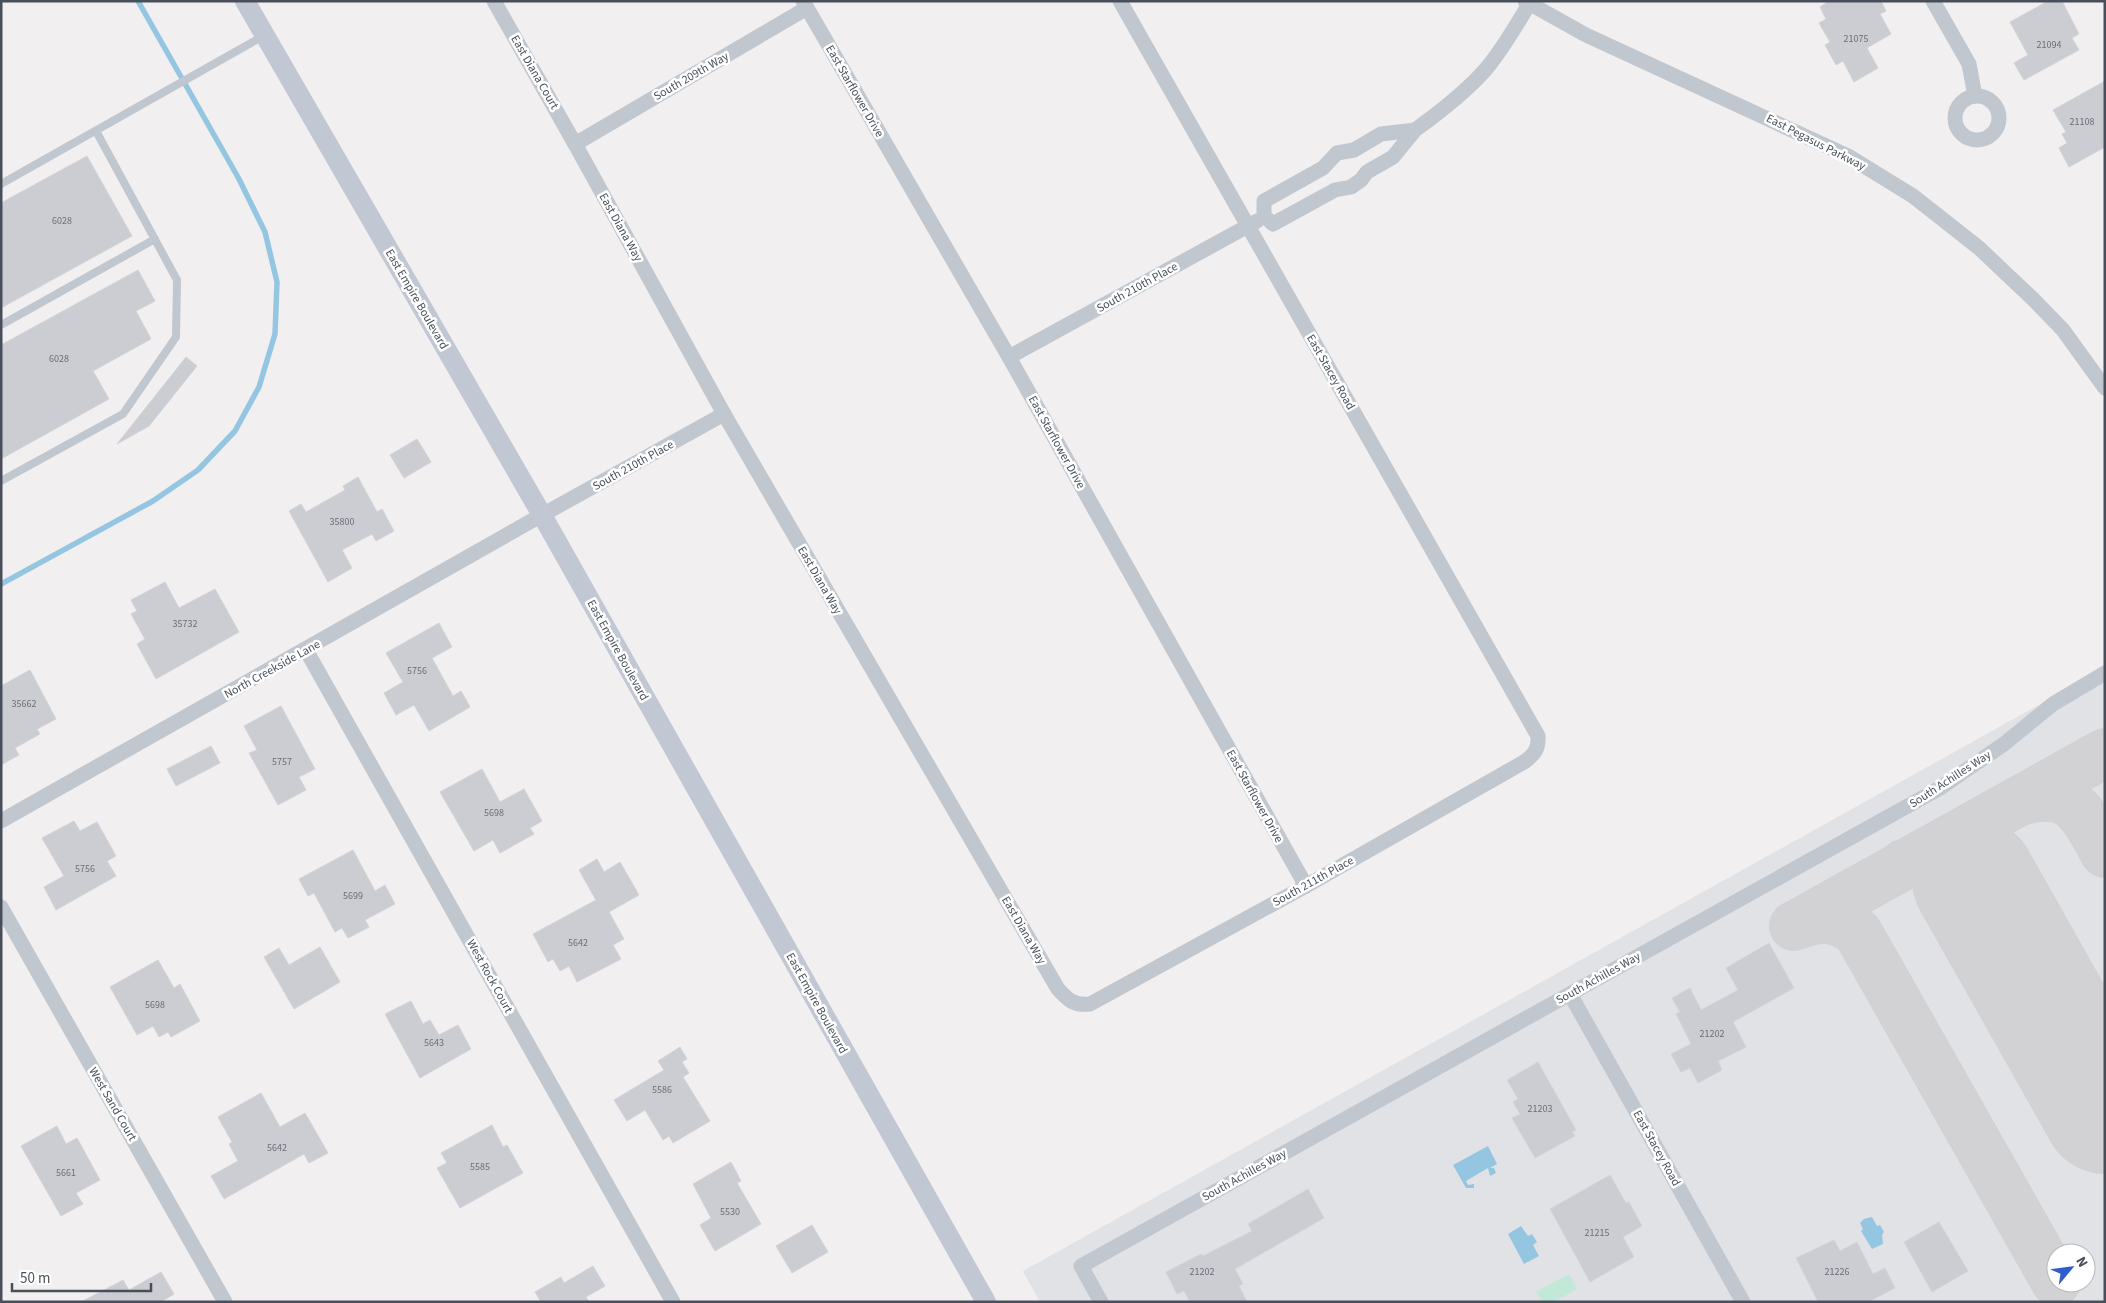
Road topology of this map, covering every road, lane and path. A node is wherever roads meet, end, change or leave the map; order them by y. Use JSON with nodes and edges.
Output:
{"nodes":[{"id":1,"x":245,"y":1,"type":"edge"},
{"id":2,"x":494,"y":1,"type":"edge"},
{"id":3,"x":1120,"y":1,"type":"edge"},
{"id":4,"x":1933,"y":1,"type":"edge"},
{"id":5,"x":1529,"y":2,"type":"edge"},
{"id":6,"x":805,"y":4,"type":"edge"},
{"id":7,"x":265,"y":35,"type":"junction"},
{"id":8,"x":1975,"y":96,"type":"dead end"},
{"id":9,"x":1415,"y":130,"type":"junction"},
{"id":10,"x":96,"y":131,"type":"junction"},
{"id":11,"x":576,"y":144,"type":"junction"},
{"id":12,"x":1323,"y":168,"type":"junction"},
{"id":13,"x":1,"y":184,"type":"edge"},
{"id":14,"x":1335,"y":190,"type":"junction"},
{"id":15,"x":1265,"y":217,"type":"junction"},
{"id":16,"x":1248,"y":226,"type":"junction"},
{"id":17,"x":155,"y":239,"type":"junction"},
{"id":18,"x":1,"y":325,"type":"edge"},
{"id":19,"x":1009,"y":358,"type":"junction"},
{"id":20,"x":2105,"y":388,"type":"edge"},
{"id":21,"x":724,"y":414,"type":"junction"},
{"id":22,"x":1,"y":481,"type":"edge"},
{"id":23,"x":542,"y":515,"type":"junction"},
{"id":24,"x":306,"y":650,"type":"junction"},
{"id":25,"x":2105,"y":673,"type":"edge"},
{"id":26,"x":1539,"y":744,"type":"joint"},
{"id":27,"x":1,"y":821,"type":"edge"},
{"id":28,"x":1306,"y":886,"type":"junction"},
{"id":29,"x":1,"y":907,"type":"edge"},
{"id":30,"x":1570,"y":994,"type":"junction"},
{"id":31,"x":1079,"y":1005,"type":"joint"},
{"id":32,"x":225,"y":1302,"type":"edge"},
{"id":33,"x":673,"y":1302,"type":"edge"},
{"id":34,"x":986,"y":1302,"type":"edge"},
{"id":35,"x":1101,"y":1302,"type":"edge"},
{"id":36,"x":1743,"y":1302,"type":"edge"}],
"edges":[{"from":1,"to":7,"type":"street","name":"East Empire Boulevard"},
{"from":2,"to":11,"type":"street","name":"East Diana Court"},
{"from":3,"to":16,"type":"street","name":"East Stacey Road"},
{"from":4,"to":8,"type":"street"},
{"from":5,"to":9,"type":"street","name":"South 210th Place"},
{"from":5,"to":20,"type":"street","name":"East Pegasus Parkway"},
{"from":6,"to":11,"type":"street","name":"South 209th Way"},
{"from":6,"to":19,"type":"street","name":"East Starflower Drive"},
{"from":7,"to":10,"type":"lane"},
{"from":7,"to":23,"type":"street","name":"East Empire Boulevard"},
{"from":9,"to":12,"type":"street","name":"South 210th Place"},
{"from":9,"to":14,"type":"street","name":"South 210th Place"},
{"from":10,"to":13,"type":"lane"},
{"from":10,"to":17,"type":"lane"},
{"from":11,"to":21,"type":"street","name":"East Diana Way"},
{"from":12,"to":14,"type":"street"},
{"from":12,"to":15,"type":"street","name":"South 210th Place"},
{"from":14,"to":15,"type":"street","name":"South 210th Place"},
{"from":15,"to":16,"type":"street","name":"South 210th Place"},
{"from":16,"to":19,"type":"street","name":"South 210th Place"},
{"from":16,"to":26,"type":"street","name":"East Stacey Road"},
{"from":17,"to":18,"type":"lane"},
{"from":17,"to":22,"type":"lane"},
{"from":19,"to":28,"type":"street","name":"East Starflower Drive"},
{"from":21,"to":23,"type":"street","name":"South 210th Place"},
{"from":21,"to":31,"type":"street","name":"East Diana Way"},
{"from":23,"to":24,"type":"street","name":"North Creekside Lane"},
{"from":23,"to":34,"type":"street","name":"East Empire Boulevard"},
{"from":24,"to":27,"type":"street","name":"North Creekside Lane"},
{"from":24,"to":33,"type":"street","name":"West Rock Court"},
{"from":25,"to":30,"type":"street","name":"South Achilles Way"},
{"from":26,"to":28,"type":"street","name":"South 211th Place"},
{"from":28,"to":31,"type":"street","name":"South 211th Place"},
{"from":29,"to":32,"type":"street","name":"West Sand Court"},
{"from":30,"to":35,"type":"street","name":"South Achilles Way"},
{"from":30,"to":36,"type":"street","name":"East Stacey Road"}]}
